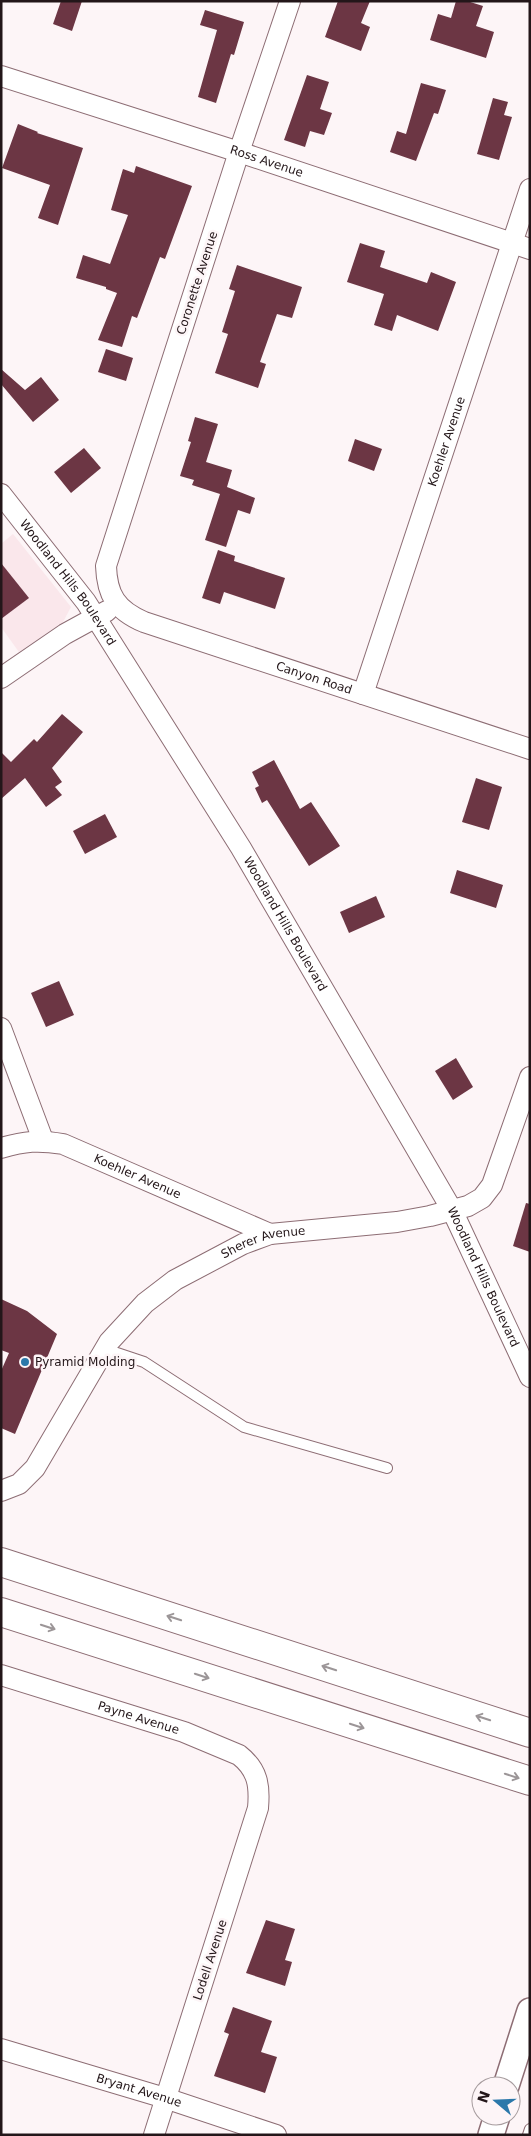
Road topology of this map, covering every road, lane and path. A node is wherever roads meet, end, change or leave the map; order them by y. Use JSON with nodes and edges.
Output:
{"nodes":[{"id":1,"x":290,"y":1,"type":"edge"},
{"id":2,"x":1,"y":76,"type":"edge"},
{"id":3,"x":239,"y":152,"type":"junction"},
{"id":4,"x":530,"y":189,"type":"edge"},
{"id":5,"x":521,"y":246,"type":"edge"},
{"id":6,"x":1,"y":494,"type":"edge"},
{"id":7,"x":106,"y":566,"type":"junction"},
{"id":8,"x":114,"y":599,"type":"junction"},
{"id":9,"x":91,"y":609,"type":"junction"},
{"id":10,"x":1,"y":678,"type":"edge"},
{"id":11,"x":363,"y":694,"type":"junction"},
{"id":12,"x":530,"y":749,"type":"edge"},
{"id":13,"x":1,"y":1028,"type":"edge"},
{"id":14,"x":530,"y":1077,"type":"edge"},
{"id":15,"x":43,"y":1140,"type":"junction"},
{"id":16,"x":1,"y":1148,"type":"edge"},
{"id":17,"x":452,"y":1210,"type":"junction"},
{"id":18,"x":270,"y":1234,"type":"junction"},
{"id":19,"x":105,"y":1349,"type":"junction"},
{"id":20,"x":530,"y":1378,"type":"edge"},
{"id":21,"x":387,"y":1468,"type":"dead end"},
{"id":22,"x":10,"y":1487,"type":"edge"},
{"id":23,"x":1,"y":1562,"type":"edge"},
{"id":24,"x":1,"y":1612,"type":"edge"},
{"id":25,"x":1,"y":1675,"type":"edge"},
{"id":26,"x":530,"y":1733,"type":"edge"},
{"id":27,"x":530,"y":1781,"type":"edge"},
{"id":28,"x":258,"y":1784,"type":"joint"},
{"id":29,"x":530,"y":2011,"type":"edge"},
{"id":30,"x":1,"y":2049,"type":"edge"},
{"id":31,"x":509,"y":2076,"type":"edge"},
{"id":32,"x":165,"y":2098,"type":"junction"},
{"id":33,"x":530,"y":2129,"type":"edge"},
{"id":34,"x":154,"y":2135,"type":"edge"},
{"id":35,"x":276,"y":2135,"type":"edge"},
{"id":36,"x":528,"y":2135,"type":"edge"}],
"edges":[{"from":1,"to":3,"type":"street","name":"Coronette Avenue"},
{"from":2,"to":3,"type":"street","name":"Ross Avenue"},
{"from":3,"to":5,"type":"street","name":"Ross Avenue"},
{"from":3,"to":7,"type":"street","name":"Coronette Avenue"},
{"from":4,"to":5,"type":"street","name":"Koehler Avenue"},
{"from":5,"to":11,"type":"street","name":"Koehler Avenue"},
{"from":6,"to":9,"type":"street","name":"Woodland Hills Boulevard"},
{"from":7,"to":8,"type":"street","name":"Coronette Avenue"},
{"from":7,"to":9,"type":"street","name":"Coronette Avenue"},
{"from":8,"to":9,"type":"street"},
{"from":8,"to":11,"type":"street","name":"Canyon Road"},
{"from":9,"to":10,"type":"street"},
{"from":9,"to":17,"type":"street","name":"Woodland Hills Boulevard"},
{"from":11,"to":12,"type":"street","name":"Canyon Road"},
{"from":13,"to":15,"type":"street"},
{"from":14,"to":17,"type":"street","name":"Sherer Avenue"},
{"from":15,"to":16,"type":"street","name":"Koehler Avenue"},
{"from":15,"to":18,"type":"street","name":"Koehler Avenue"},
{"from":17,"to":18,"type":"street","name":"Sherer Avenue"},
{"from":17,"to":20,"type":"street","name":"Woodland Hills Boulevard"},
{"from":18,"to":19,"type":"street","name":"Sherer Avenue"},
{"from":19,"to":21,"type":"lane"},
{"from":19,"to":22,"type":"street","name":"Sherer Avenue"},
{"from":26,"to":23,"type":"highway","one_way":true},
{"from":24,"to":27,"type":"highway","one_way":true},
{"from":25,"to":28,"type":"street","name":"Payne Avenue"},
{"from":28,"to":32,"type":"street","name":"Lodell Avenue"},
{"from":29,"to":31,"type":"street"},
{"from":30,"to":32,"type":"street","name":"Bryant Avenue"},
{"from":32,"to":34,"type":"street","name":"Lodell Avenue"},
{"from":32,"to":35,"type":"street","name":"Bryant Avenue"},
{"from":33,"to":36,"type":"lane"}]}
